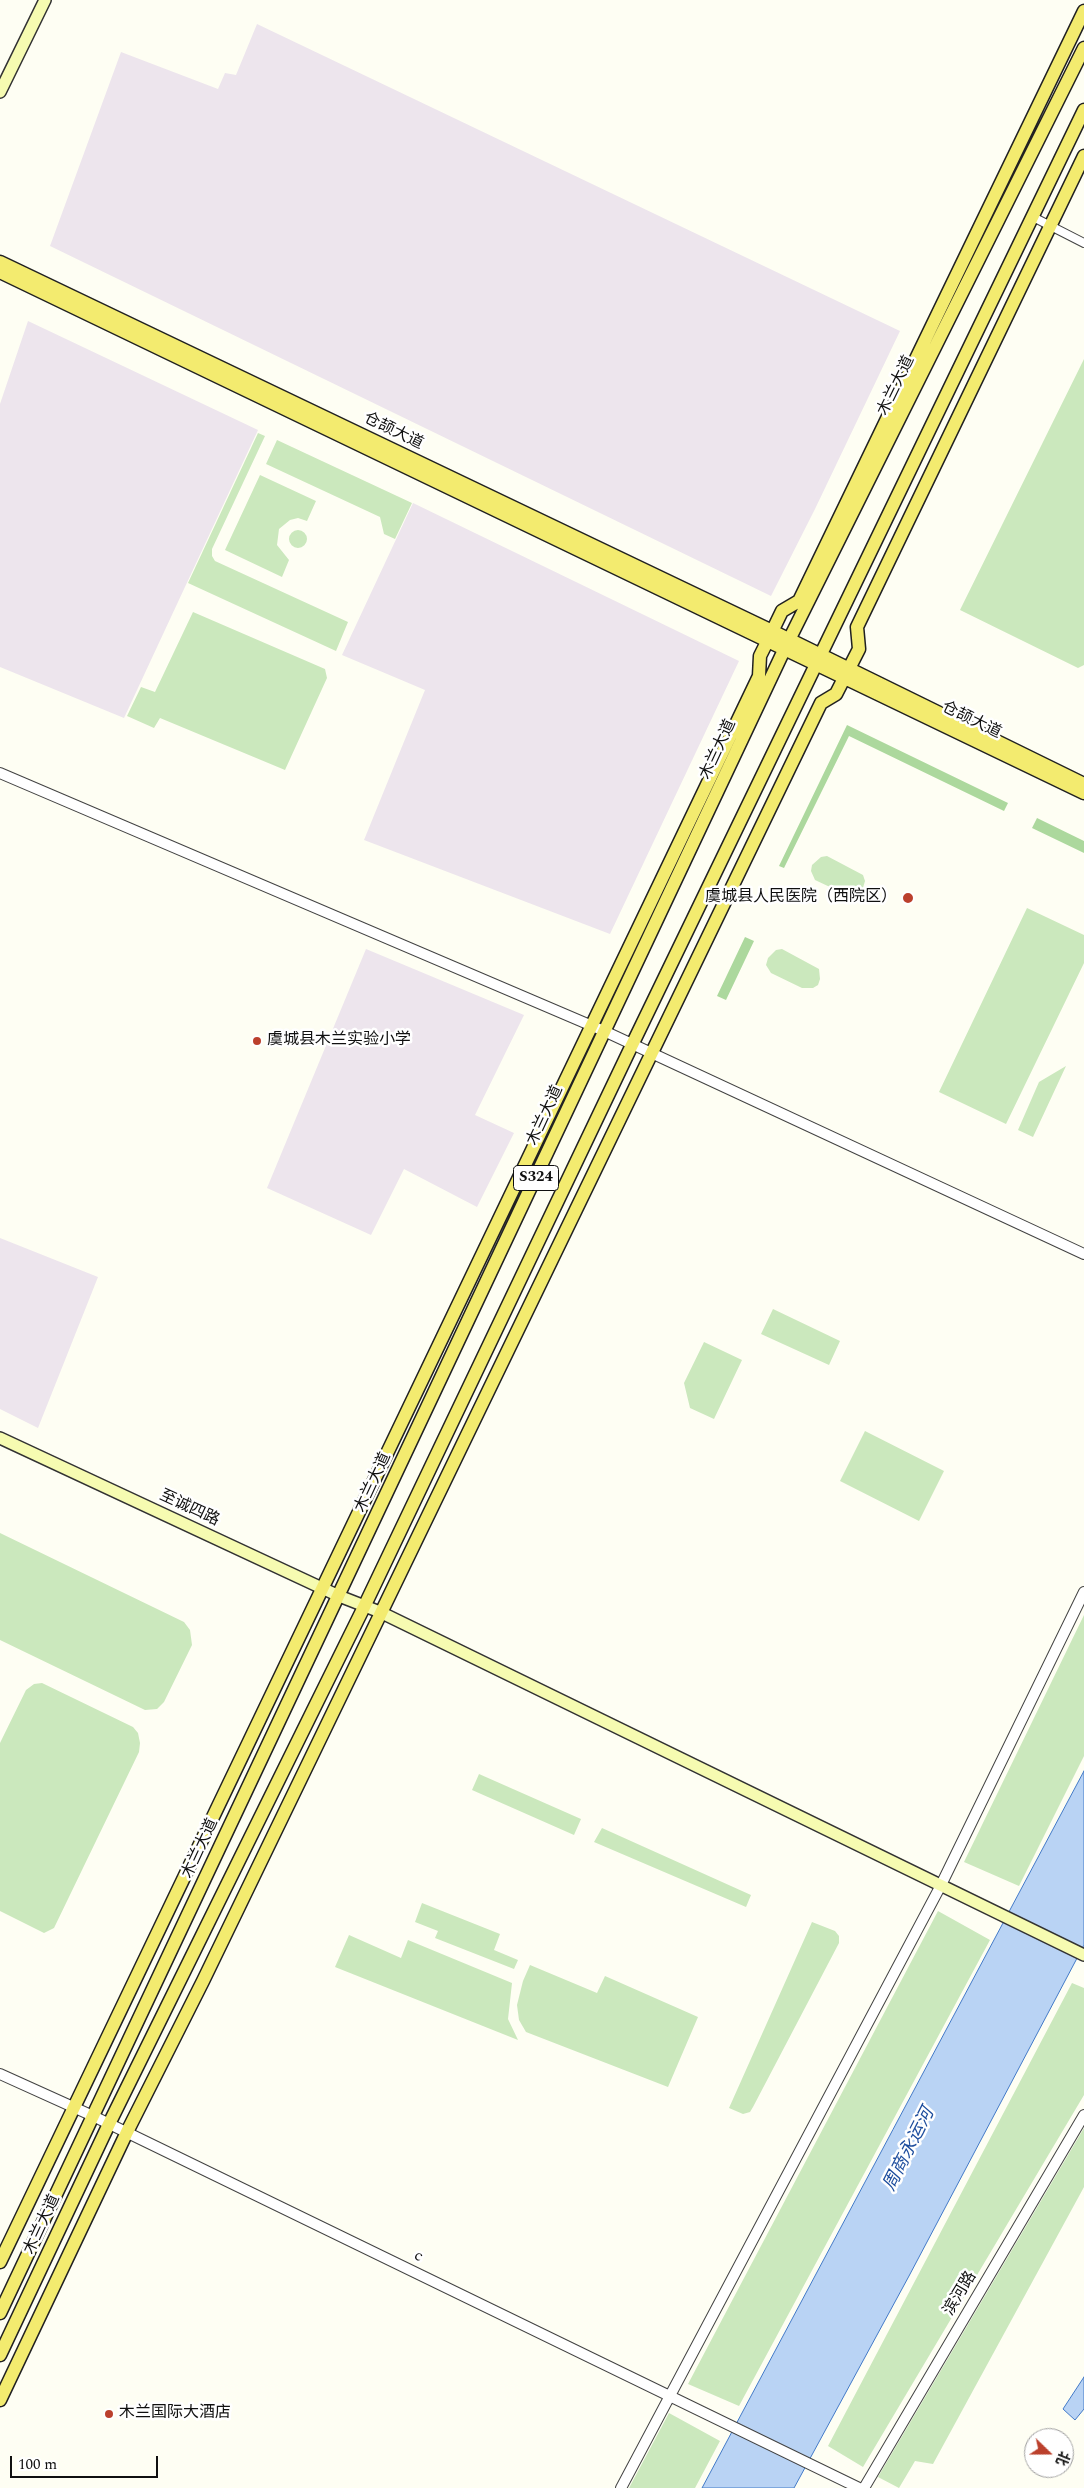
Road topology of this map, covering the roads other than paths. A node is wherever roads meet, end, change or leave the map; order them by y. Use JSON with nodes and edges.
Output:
{"nodes":[{"id":1,"x":45,"y":0,"type":"edge"},
{"id":2,"x":1084,"y":11,"type":"edge"},
{"id":3,"x":1084,"y":48,"type":"edge"},
{"id":4,"x":0,"y":92,"type":"edge"},
{"id":5,"x":1084,"y":110,"type":"edge"},
{"id":6,"x":1084,"y":156,"type":"edge"},
{"id":7,"x":1033,"y":217,"type":"junction"},
{"id":8,"x":1050,"y":226,"type":"junction"},
{"id":9,"x":1084,"y":243,"type":"edge"},
{"id":10,"x":0,"y":262,"type":"edge"},
{"id":11,"x":0,"y":272,"type":"edge"},
{"id":12,"x":770,"y":636,"type":"junction"},
{"id":13,"x":787,"y":644,"type":"junction"},
{"id":14,"x":820,"y":660,"type":"junction"},
{"id":15,"x":847,"y":673,"type":"junction"},
{"id":16,"x":0,"y":773,"type":"edge"},
{"id":17,"x":1084,"y":784,"type":"edge"},
{"id":18,"x":1084,"y":793,"type":"edge"},
{"id":19,"x":599,"y":1029,"type":"junction"},
{"id":20,"x":632,"y":1045,"type":"junction"},
{"id":21,"x":652,"y":1054,"type":"junction"},
{"id":22,"x":1084,"y":1254,"type":"edge"},
{"id":23,"x":0,"y":1438,"type":"edge"},
{"id":24,"x":321,"y":1588,"type":"junction"},
{"id":25,"x":1084,"y":1592,"type":"edge"},
{"id":26,"x":339,"y":1596,"type":"junction"},
{"id":27,"x":364,"y":1607,"type":"junction"},
{"id":28,"x":380,"y":1612,"type":"junction"},
{"id":29,"x":940,"y":1887,"type":"junction"},
{"id":30,"x":1084,"y":1955,"type":"edge"},
{"id":31,"x":0,"y":2074,"type":"edge"},
{"id":32,"x":74,"y":2106,"type":"junction"},
{"id":33,"x":1084,"y":2115,"type":"edge"},
{"id":34,"x":93,"y":2116,"type":"junction"},
{"id":35,"x":109,"y":2124,"type":"junction"},
{"id":36,"x":127,"y":2132,"type":"junction"},
{"id":37,"x":0,"y":2262,"type":"edge"},
{"id":38,"x":0,"y":2313,"type":"edge"},
{"id":39,"x":0,"y":2355,"type":"edge"},
{"id":40,"x":670,"y":2396,"type":"junction"},
{"id":41,"x":0,"y":2400,"type":"edge"},
{"id":42,"x":621,"y":2488,"type":"edge"},
{"id":43,"x":859,"y":2488,"type":"edge"},
{"id":44,"x":864,"y":2488,"type":"edge"}],
"edges":[{"from":1,"to":4,"type":"main road"},
{"from":2,"to":12,"type":"main road"},
{"from":3,"to":13,"type":"main road","name":"木兰大道","number":"S324"},
{"from":5,"to":7,"type":"main road","name":"木兰大道","number":"S324"},
{"from":6,"to":8,"type":"main road"},
{"from":7,"to":8,"type":"street"},
{"from":7,"to":14,"type":"main road","name":"木兰大道","number":"S324"},
{"from":8,"to":9,"type":"street"},
{"from":8,"to":15,"type":"main road"},
{"from":10,"to":12,"type":"main road","name":"仓颉大道"},
{"from":11,"to":12,"type":"main road","name":"仓颉大道"},
{"from":12,"to":13,"type":"main road"},
{"from":12,"to":19,"type":"main road"},
{"from":13,"to":14,"type":"main road"},
{"from":13,"to":19,"type":"main road","name":"木兰大道","number":"S324"},
{"from":14,"to":15,"type":"main road"},
{"from":14,"to":20,"type":"main road","name":"木兰大道","number":"S324"},
{"from":15,"to":17,"type":"main road","name":"仓颉大道"},
{"from":15,"to":18,"type":"main road","name":"仓颉大道"},
{"from":15,"to":21,"type":"main road"},
{"from":16,"to":19,"type":"street"},
{"from":19,"to":20,"type":"street"},
{"from":19,"to":24,"type":"main road"},
{"from":19,"to":26,"type":"main road","name":"木兰大道","number":"S324"},
{"from":20,"to":21,"type":"street"},
{"from":20,"to":27,"type":"main road","name":"木兰大道","number":"S324"},
{"from":21,"to":22,"type":"street"},
{"from":21,"to":28,"type":"main road"},
{"from":23,"to":24,"type":"main road","name":"至诚四路"},
{"from":24,"to":26,"type":"main road","name":"至诚四路"},
{"from":24,"to":32,"type":"main road"},
{"from":25,"to":29,"type":"street"},
{"from":26,"to":27,"type":"main road","name":"至诚四路"},
{"from":26,"to":34,"type":"main road","name":"木兰大道","number":"S324"},
{"from":27,"to":28,"type":"main road","name":"至诚四路"},
{"from":27,"to":35,"type":"main road","name":"木兰大道","number":"S324"},
{"from":28,"to":29,"type":"main road","name":"至诚四路"},
{"from":28,"to":36,"type":"main road"},
{"from":29,"to":30,"type":"main road","name":"至诚四路"},
{"from":29,"to":40,"type":"street"},
{"from":31,"to":32,"type":"street","name":"c"},
{"from":32,"to":34,"type":"street","name":"c"},
{"from":32,"to":37,"type":"main road"},
{"from":33,"to":44,"type":"street","name":"滨河路"},
{"from":34,"to":35,"type":"street","name":"c"},
{"from":34,"to":38,"type":"main road","name":"木兰大道","number":"S324"},
{"from":35,"to":36,"type":"street","name":"c"},
{"from":35,"to":39,"type":"main road","name":"木兰大道","number":"S324"},
{"from":36,"to":40,"type":"street","name":"c"},
{"from":36,"to":41,"type":"main road"},
{"from":40,"to":42,"type":"street"},
{"from":40,"to":43,"type":"street","name":"c"}]}
